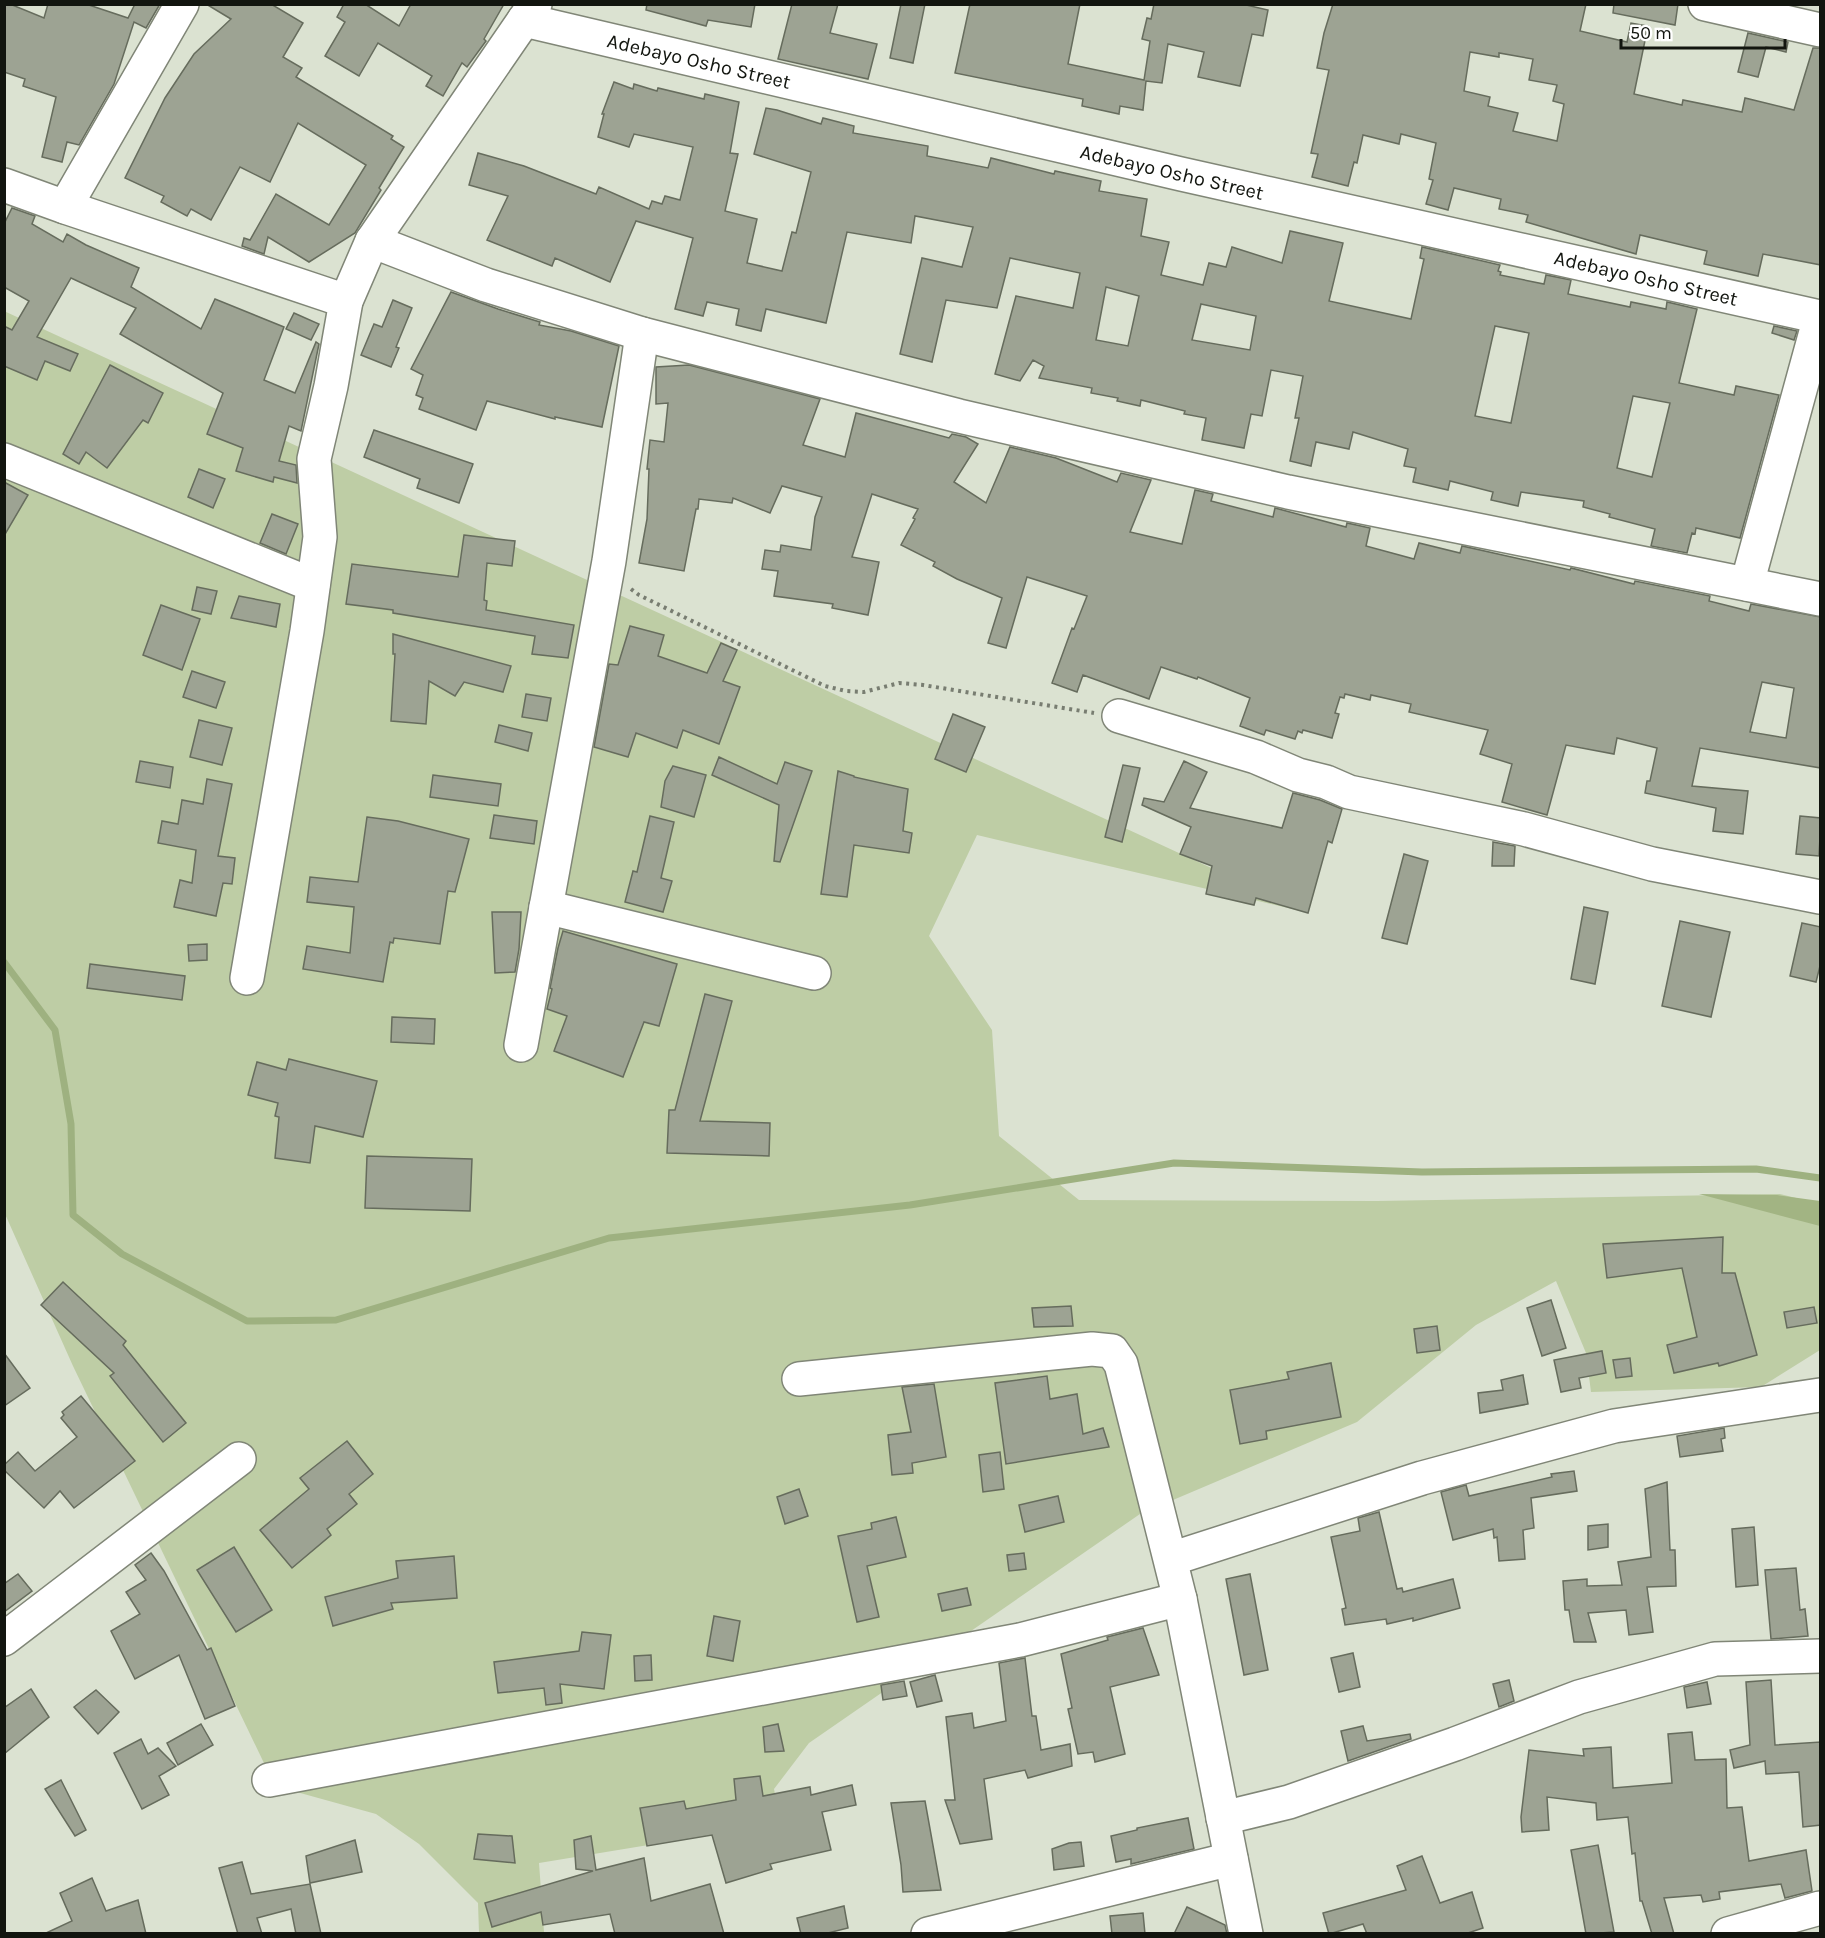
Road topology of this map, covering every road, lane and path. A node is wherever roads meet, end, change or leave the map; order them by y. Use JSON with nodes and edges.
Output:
{"nodes":[{"id":1,"x":182,"y":4,"type":"edge"},
{"id":2,"x":1705,"y":4,"type":"edge"},
{"id":3,"x":530,"y":13,"type":"edge"},
{"id":4,"x":1821,"y":30,"type":"edge"},
{"id":5,"x":4,"y":185,"type":"edge"},
{"id":6,"x":65,"y":207,"type":"junction"},
{"id":7,"x":372,"y":241,"type":"junction"},
{"id":8,"x":346,"y":301,"type":"junction"},
{"id":9,"x":1821,"y":317,"type":"edge"},
{"id":10,"x":642,"y":334,"type":"junction"},
{"id":11,"x":4,"y":460,"type":"edge"},
{"id":12,"x":609,"y":561,"type":"junction"},
{"id":13,"x":1748,"y":584,"type":"junction"},
{"id":14,"x":314,"y":585,"type":"junction"},
{"id":15,"x":1821,"y":599,"type":"edge"},
{"id":16,"x":1119,"y":716,"type":"joint"},
{"id":17,"x":1821,"y":897,"type":"edge"},
{"id":18,"x":546,"y":907,"type":"junction"},
{"id":19,"x":814,"y":973,"type":"dead end"},
{"id":20,"x":247,"y":978,"type":"dead end"},
{"id":21,"x":521,"y":1045,"type":"dead end"},
{"id":22,"x":799,"y":1378,"type":"dead end"},
{"id":23,"x":1821,"y":1395,"type":"edge"},
{"id":24,"x":239,"y":1459,"type":"dead end"},
{"id":25,"x":1171,"y":1559,"type":"junction"},
{"id":26,"x":1180,"y":1599,"type":"junction"},
{"id":27,"x":4,"y":1639,"type":"edge"},
{"id":28,"x":1821,"y":1656,"type":"edge"},
{"id":29,"x":269,"y":1780,"type":"dead end"},
{"id":30,"x":1223,"y":1818,"type":"junction"},
{"id":31,"x":1231,"y":1859,"type":"junction"},
{"id":32,"x":1821,"y":1908,"type":"edge"},
{"id":33,"x":928,"y":1934,"type":"edge"},
{"id":34,"x":1246,"y":1934,"type":"edge"},
{"id":35,"x":1728,"y":1934,"type":"edge"}],
"edges":[{"from":1,"to":6,"type":"street"},
{"from":2,"to":4,"type":"street"},
{"from":3,"to":7,"type":"street"},
{"from":3,"to":9,"type":"street","name":"Adebayo Osho Street"},
{"from":5,"to":6,"type":"street"},
{"from":6,"to":8,"type":"street"},
{"from":7,"to":8,"type":"street"},
{"from":7,"to":10,"type":"street"},
{"from":8,"to":14,"type":"street"},
{"from":9,"to":13,"type":"street"},
{"from":10,"to":12,"type":"street"},
{"from":10,"to":13,"type":"street"},
{"from":11,"to":14,"type":"street"},
{"from":12,"to":16,"type":"path"},
{"from":12,"to":18,"type":"street"},
{"from":13,"to":15,"type":"street"},
{"from":14,"to":20,"type":"street"},
{"from":16,"to":17,"type":"street"},
{"from":18,"to":19,"type":"street"},
{"from":18,"to":21,"type":"street"},
{"from":22,"to":25,"type":"street"},
{"from":23,"to":25,"type":"street"},
{"from":24,"to":27,"type":"street"},
{"from":25,"to":26,"type":"street"},
{"from":26,"to":29,"type":"street"},
{"from":26,"to":30,"type":"street"},
{"from":28,"to":30,"type":"street"},
{"from":30,"to":31,"type":"street"},
{"from":31,"to":33,"type":"street"},
{"from":31,"to":34,"type":"street"},
{"from":32,"to":35,"type":"street"}]}
